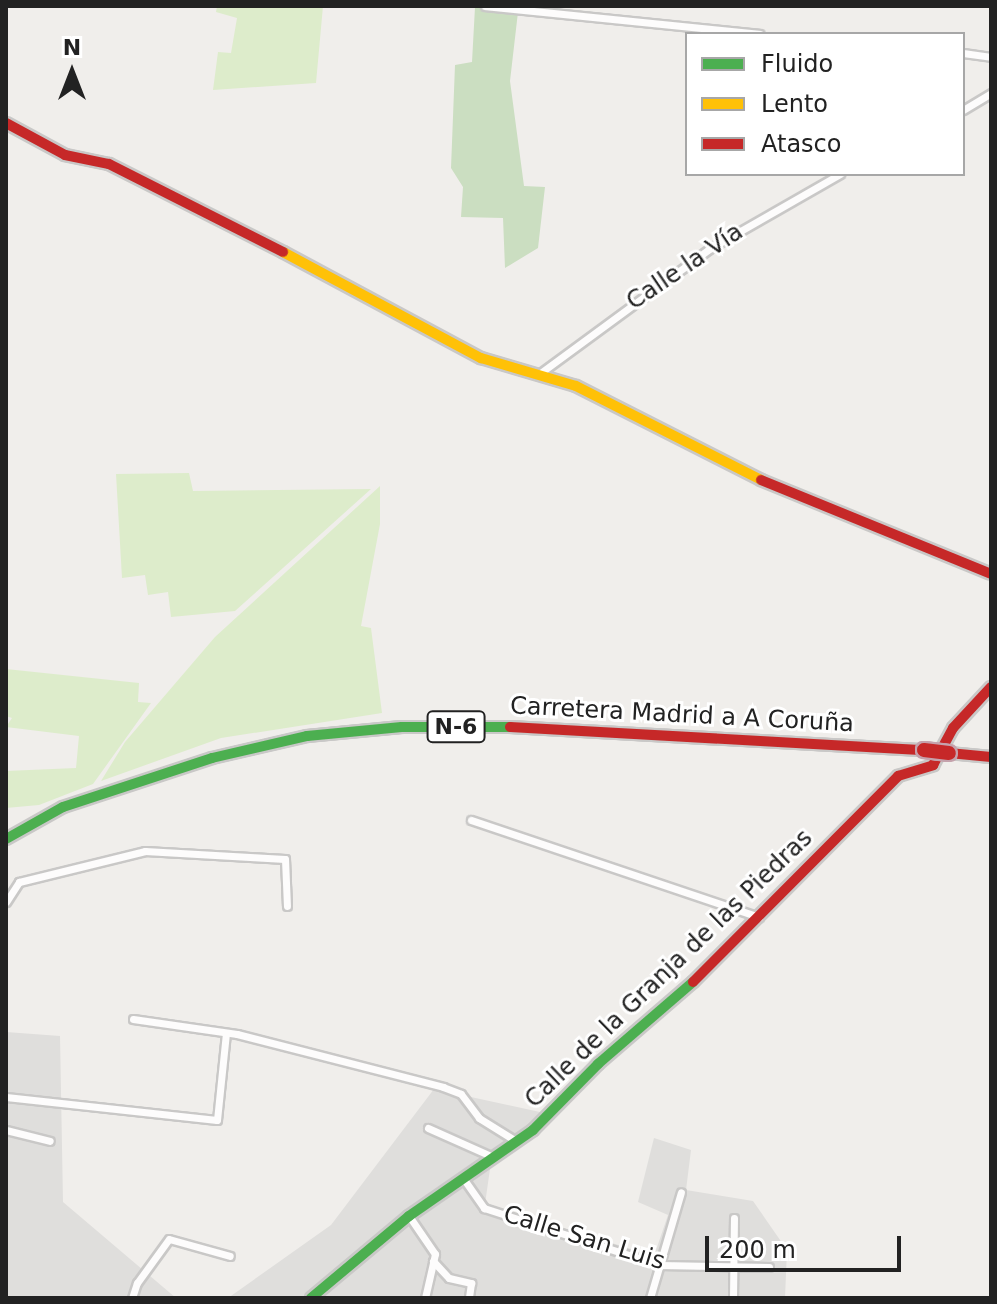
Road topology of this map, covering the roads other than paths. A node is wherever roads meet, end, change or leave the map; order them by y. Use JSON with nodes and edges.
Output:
{"nodes":[{"id":1,"x":485,"y":6,"type":"edge"},
{"id":2,"x":740,"y":32,"type":"edge"},
{"id":3,"x":965,"y":53,"type":"edge"},
{"id":4,"x":991,"y":57,"type":"edge"},
{"id":5,"x":991,"y":93,"type":"edge"},
{"id":6,"x":965,"y":109,"type":"edge"},
{"id":7,"x":6,"y":123,"type":"edge"},
{"id":8,"x":837,"y":176,"type":"edge"},
{"id":9,"x":539,"y":374,"type":"junction"},
{"id":10,"x":991,"y":574,"type":"edge"},
{"id":11,"x":991,"y":687,"type":"edge"},
{"id":12,"x":936,"y":754,"type":"junction"},
{"id":13,"x":991,"y":757,"type":"edge"},
{"id":14,"x":471,"y":820,"type":"dead end"},
{"id":15,"x":6,"y":839,"type":"edge"},
{"id":16,"x":6,"y":902,"type":"edge"},
{"id":17,"x":287,"y":906,"type":"dead end"},
{"id":18,"x":759,"y":917,"type":"junction"},
{"id":19,"x":133,"y":1019,"type":"dead end"},
{"id":20,"x":226,"y":1033,"type":"junction"},
{"id":21,"x":6,"y":1097,"type":"edge"},
{"id":22,"x":428,"y":1128,"type":"dead end"},
{"id":23,"x":6,"y":1130,"type":"edge"},
{"id":24,"x":50,"y":1141,"type":"dead end"},
{"id":25,"x":516,"y":1141,"type":"junction"},
{"id":26,"x":493,"y":1157,"type":"junction"},
{"id":27,"x":463,"y":1178,"type":"junction"},
{"id":28,"x":681,"y":1192,"type":"dead end"},
{"id":29,"x":409,"y":1216,"type":"junction"},
{"id":30,"x":734,"y":1218,"type":"dead end"},
{"id":31,"x":230,"y":1256,"type":"dead end"},
{"id":32,"x":433,"y":1261,"type":"junction"},
{"id":33,"x":659,"y":1265,"type":"junction"},
{"id":34,"x":733,"y":1266,"type":"junction"},
{"id":35,"x":769,"y":1267,"type":"dead end"},
{"id":36,"x":132,"y":1298,"type":"edge"},
{"id":37,"x":311,"y":1298,"type":"edge"},
{"id":38,"x":425,"y":1298,"type":"edge"},
{"id":39,"x":469,"y":1298,"type":"edge"},
{"id":40,"x":650,"y":1298,"type":"edge"},
{"id":41,"x":733,"y":1298,"type":"edge"}],
"edges":[{"from":1,"to":2,"type":"street"},
{"from":3,"to":4,"type":"street"},
{"from":5,"to":6,"type":"street"},
{"from":7,"to":9,"type":"main road"},
{"from":8,"to":9,"type":"street","name":"Calle la Vía"},
{"from":9,"to":10,"type":"main road"},
{"from":11,"to":12,"type":"main road"},
{"from":12,"to":13,"type":"main road","name":"Carretera Madrid a A Coruña","number":"N-6"},
{"from":12,"to":15,"type":"main road","name":"Carretera Madrid a A Coruña","number":"N-6"},
{"from":12,"to":18,"type":"main road","name":"Calle de la Granja de las Piedras"},
{"from":14,"to":18,"type":"street"},
{"from":16,"to":17,"type":"street"},
{"from":18,"to":25,"type":"main road","name":"Calle de la Granja de las Piedras"},
{"from":19,"to":20,"type":"street"},
{"from":20,"to":21,"type":"street"},
{"from":20,"to":25,"type":"street"},
{"from":22,"to":26,"type":"street"},
{"from":23,"to":24,"type":"street"},
{"from":25,"to":26,"type":"main road","name":"Calle de la Granja de las Piedras"},
{"from":26,"to":27,"type":"main road","name":"Calle de la Granja de las Piedras"},
{"from":27,"to":29,"type":"main road","name":"Calle de la Granja de las Piedras"},
{"from":27,"to":33,"type":"street","name":"Calle San Luis"},
{"from":28,"to":33,"type":"street"},
{"from":29,"to":32,"type":"street"},
{"from":29,"to":37,"type":"main road","name":"Calle de la Granja de las Piedras"},
{"from":30,"to":34,"type":"street"},
{"from":31,"to":36,"type":"street"},
{"from":32,"to":38,"type":"street"},
{"from":32,"to":39,"type":"street"},
{"from":33,"to":34,"type":"street","name":"Calle San Luis"},
{"from":33,"to":40,"type":"street"},
{"from":34,"to":35,"type":"street","name":"Calle San Luis"},
{"from":34,"to":41,"type":"street"}]}
